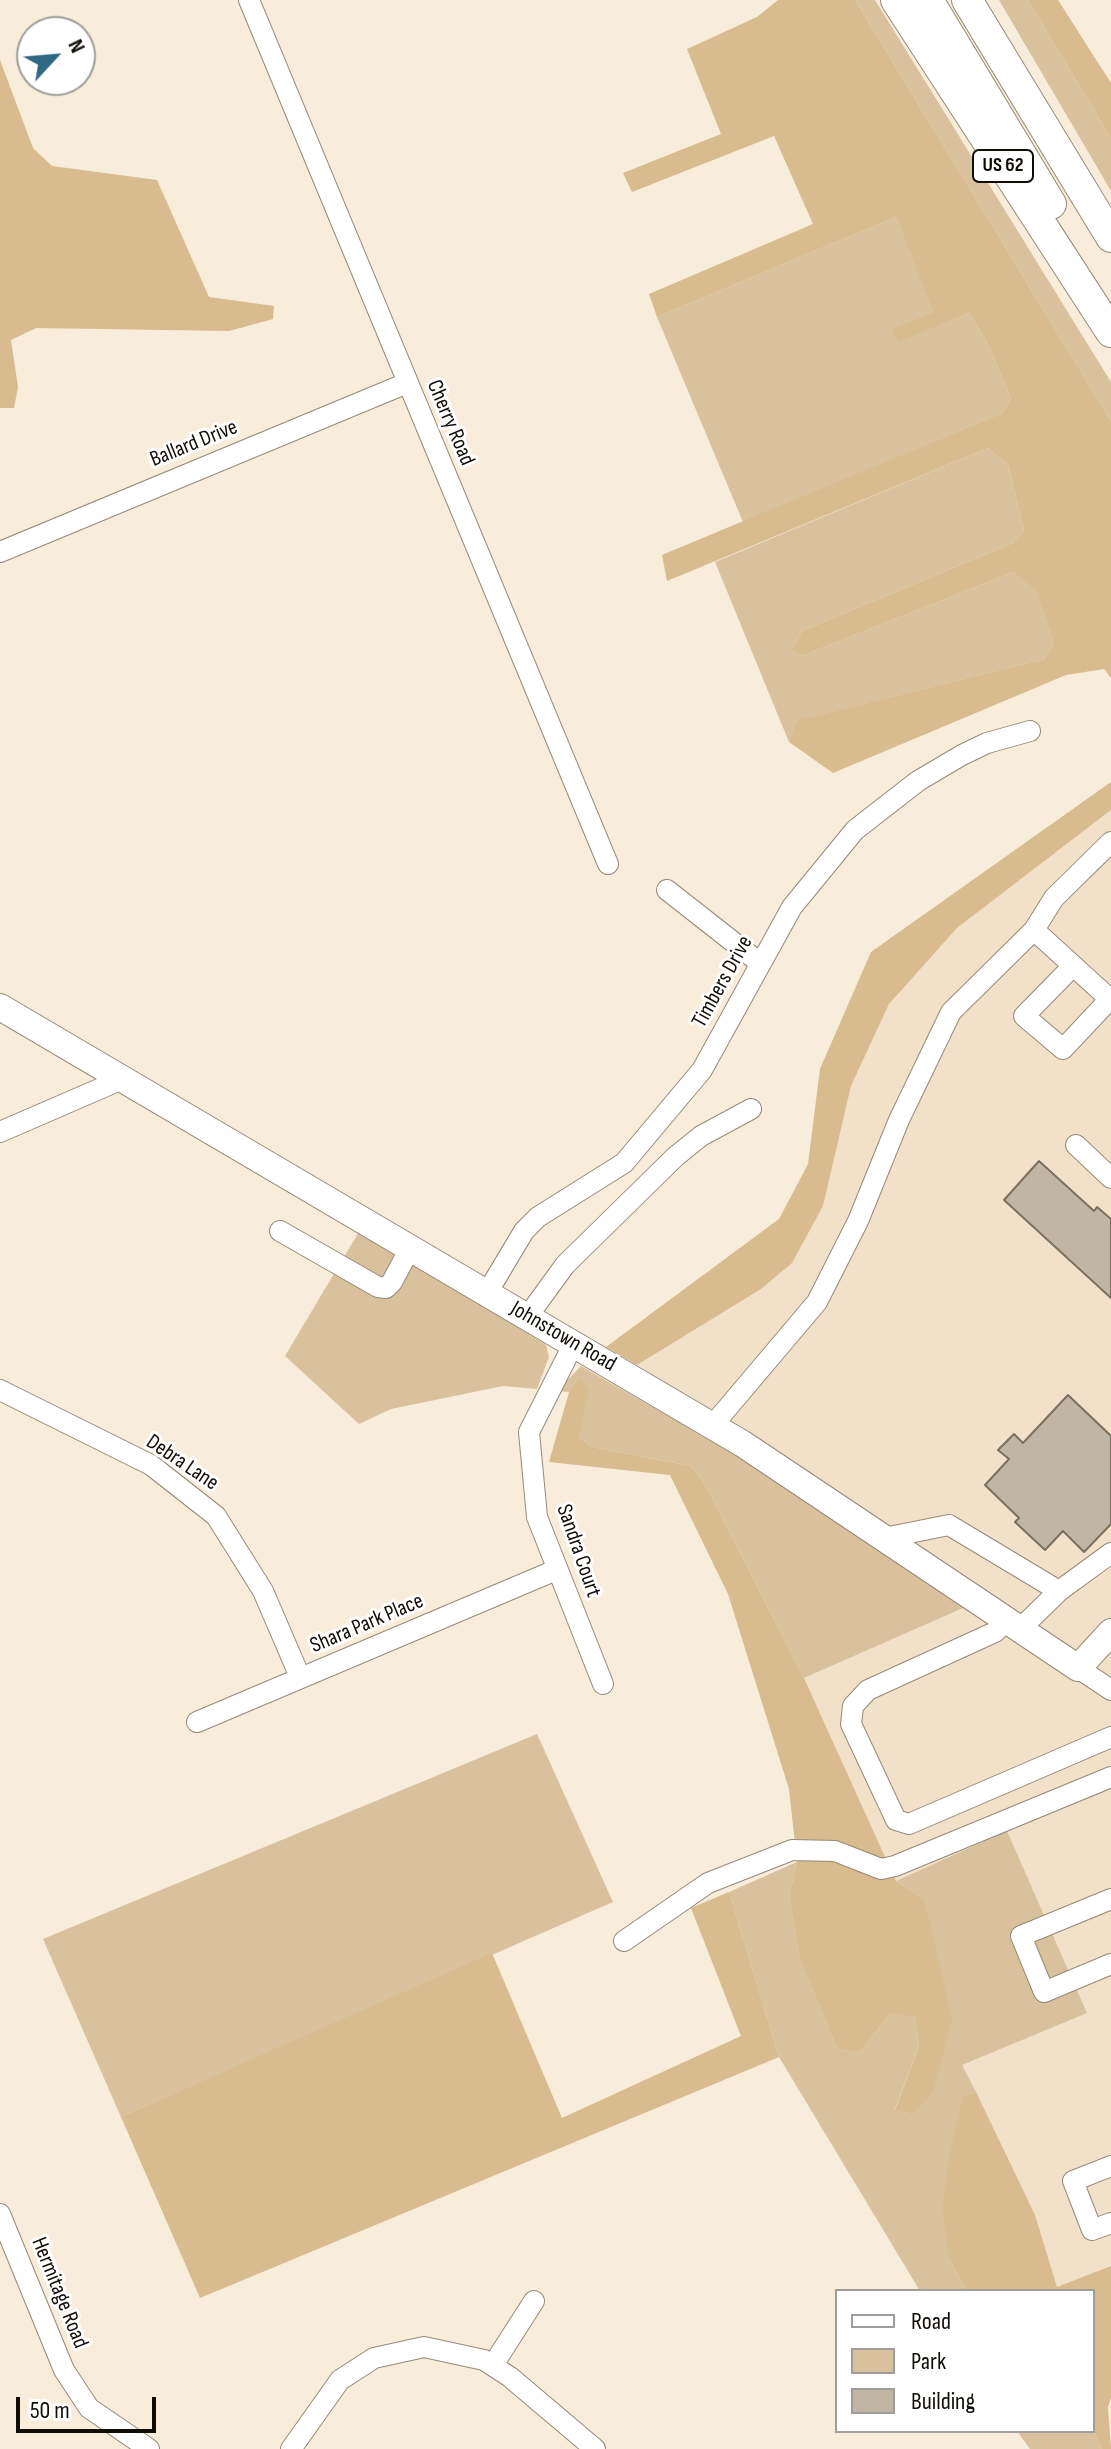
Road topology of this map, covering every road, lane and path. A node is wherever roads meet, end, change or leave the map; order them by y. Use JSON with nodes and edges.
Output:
{"nodes":[{"id":1,"x":249,"y":0,"type":"edge"},
{"id":2,"x":896,"y":0,"type":"edge"},
{"id":3,"x":928,"y":0,"type":"edge"},
{"id":4,"x":967,"y":0,"type":"edge"},
{"id":5,"x":1111,"y":237,"type":"edge"},
{"id":6,"x":1111,"y":303,"type":"edge"},
{"id":7,"x":1111,"y":332,"type":"edge"},
{"id":8,"x":407,"y":383,"type":"junction"},
{"id":9,"x":0,"y":552,"type":"edge"},
{"id":10,"x":1030,"y":731,"type":"dead end"},
{"id":11,"x":1111,"y":842,"type":"edge"},
{"id":12,"x":608,"y":864,"type":"dead end"},
{"id":13,"x":667,"y":890,"type":"dead end"},
{"id":14,"x":1034,"y":930,"type":"junction"},
{"id":15,"x":760,"y":963,"type":"junction"},
{"id":16,"x":1073,"y":966,"type":"junction"},
{"id":17,"x":1110,"y":1000,"type":"edge"},
{"id":18,"x":0,"y":1007,"type":"edge"},
{"id":19,"x":120,"y":1080,"type":"junction"},
{"id":20,"x":751,"y":1109,"type":"dead end"},
{"id":21,"x":0,"y":1132,"type":"edge"},
{"id":22,"x":1076,"y":1145,"type":"dead end"},
{"id":23,"x":1111,"y":1178,"type":"edge"},
{"id":24,"x":280,"y":1231,"type":"dead end"},
{"id":25,"x":410,"y":1248,"type":"junction"},
{"id":26,"x":487,"y":1293,"type":"junction"},
{"id":27,"x":528,"y":1316,"type":"junction"},
{"id":28,"x":574,"y":1343,"type":"junction"},
{"id":29,"x":0,"y":1390,"type":"edge"},
{"id":30,"x":713,"y":1425,"type":"junction"},
{"id":31,"x":884,"y":1538,"type":"junction"},
{"id":32,"x":1111,"y":1553,"type":"edge"},
{"id":33,"x":556,"y":1570,"type":"junction"},
{"id":34,"x":1059,"y":1591,"type":"junction"},
{"id":35,"x":1013,"y":1625,"type":"junction"},
{"id":36,"x":1111,"y":1632,"type":"edge"},
{"id":37,"x":1078,"y":1668,"type":"junction"},
{"id":38,"x":300,"y":1677,"type":"junction"},
{"id":39,"x":603,"y":1684,"type":"dead end"},
{"id":40,"x":1111,"y":1690,"type":"edge"},
{"id":41,"x":197,"y":1722,"type":"dead end"},
{"id":42,"x":1111,"y":1737,"type":"edge"},
{"id":43,"x":1111,"y":1777,"type":"edge"},
{"id":44,"x":1111,"y":1899,"type":"edge"},
{"id":45,"x":624,"y":1941,"type":"dead end"},
{"id":46,"x":1111,"y":1964,"type":"edge"},
{"id":47,"x":1111,"y":2166,"type":"edge"},
{"id":48,"x":0,"y":2214,"type":"edge"},
{"id":49,"x":1111,"y":2223,"type":"edge"},
{"id":50,"x":534,"y":2301,"type":"dead end"},
{"id":51,"x":493,"y":2365,"type":"junction"},
{"id":52,"x":149,"y":2449,"type":"edge"},
{"id":53,"x":291,"y":2449,"type":"edge"},
{"id":54,"x":595,"y":2449,"type":"edge"}],
"edges":[{"from":1,"to":8,"type":"street","name":"Cherry Road"},
{"from":2,"to":7,"type":"highway","number":"US 62"},
{"from":3,"to":6,"type":"highway"},
{"from":4,"to":5,"type":"highway","number":"US 62"},
{"from":8,"to":9,"type":"street","name":"Ballard Drive"},
{"from":8,"to":12,"type":"street","name":"Cherry Road"},
{"from":10,"to":15,"type":"street","name":"Timbers Drive"},
{"from":11,"to":14,"type":"street"},
{"from":13,"to":15,"type":"street"},
{"from":14,"to":16,"type":"street"},
{"from":14,"to":30,"type":"street"},
{"from":15,"to":26,"type":"street","name":"Timbers Drive"},
{"from":16,"to":17,"type":"street"},
{"from":16,"to":17,"type":"street"},
{"from":18,"to":19,"type":"main road","name":"Johnstown Road"},
{"from":19,"to":21,"type":"street"},
{"from":19,"to":25,"type":"main road","name":"Johnstown Road"},
{"from":20,"to":27,"type":"street"},
{"from":22,"to":23,"type":"street"},
{"from":24,"to":25,"type":"street"},
{"from":25,"to":26,"type":"main road","name":"Johnstown Road"},
{"from":26,"to":27,"type":"main road","name":"Johnstown Road"},
{"from":27,"to":28,"type":"main road","name":"Johnstown Road"},
{"from":28,"to":30,"type":"main road","name":"Johnstown Road"},
{"from":28,"to":33,"type":"street","name":"Sandra Court"},
{"from":29,"to":38,"type":"street","name":"Debra Lane"},
{"from":30,"to":31,"type":"main road","name":"Johnstown Road"},
{"from":31,"to":34,"type":"street"},
{"from":31,"to":35,"type":"main road","name":"Johnstown Road"},
{"from":32,"to":34,"type":"street"},
{"from":33,"to":38,"type":"street","name":"Shara Park Place"},
{"from":33,"to":39,"type":"street","name":"Sandra Court"},
{"from":34,"to":35,"type":"street"},
{"from":35,"to":37,"type":"main road","name":"Johnstown Road"},
{"from":35,"to":42,"type":"street"},
{"from":36,"to":37,"type":"main road"},
{"from":37,"to":40,"type":"street","name":"Johnstown Road"},
{"from":38,"to":41,"type":"street","name":"Shara Park Place"},
{"from":43,"to":45,"type":"street"},
{"from":44,"to":46,"type":"street"},
{"from":47,"to":49,"type":"street"},
{"from":48,"to":52,"type":"street","name":"Hermitage Road"},
{"from":50,"to":51,"type":"street"},
{"from":51,"to":53,"type":"street"},
{"from":51,"to":54,"type":"street"}]}
